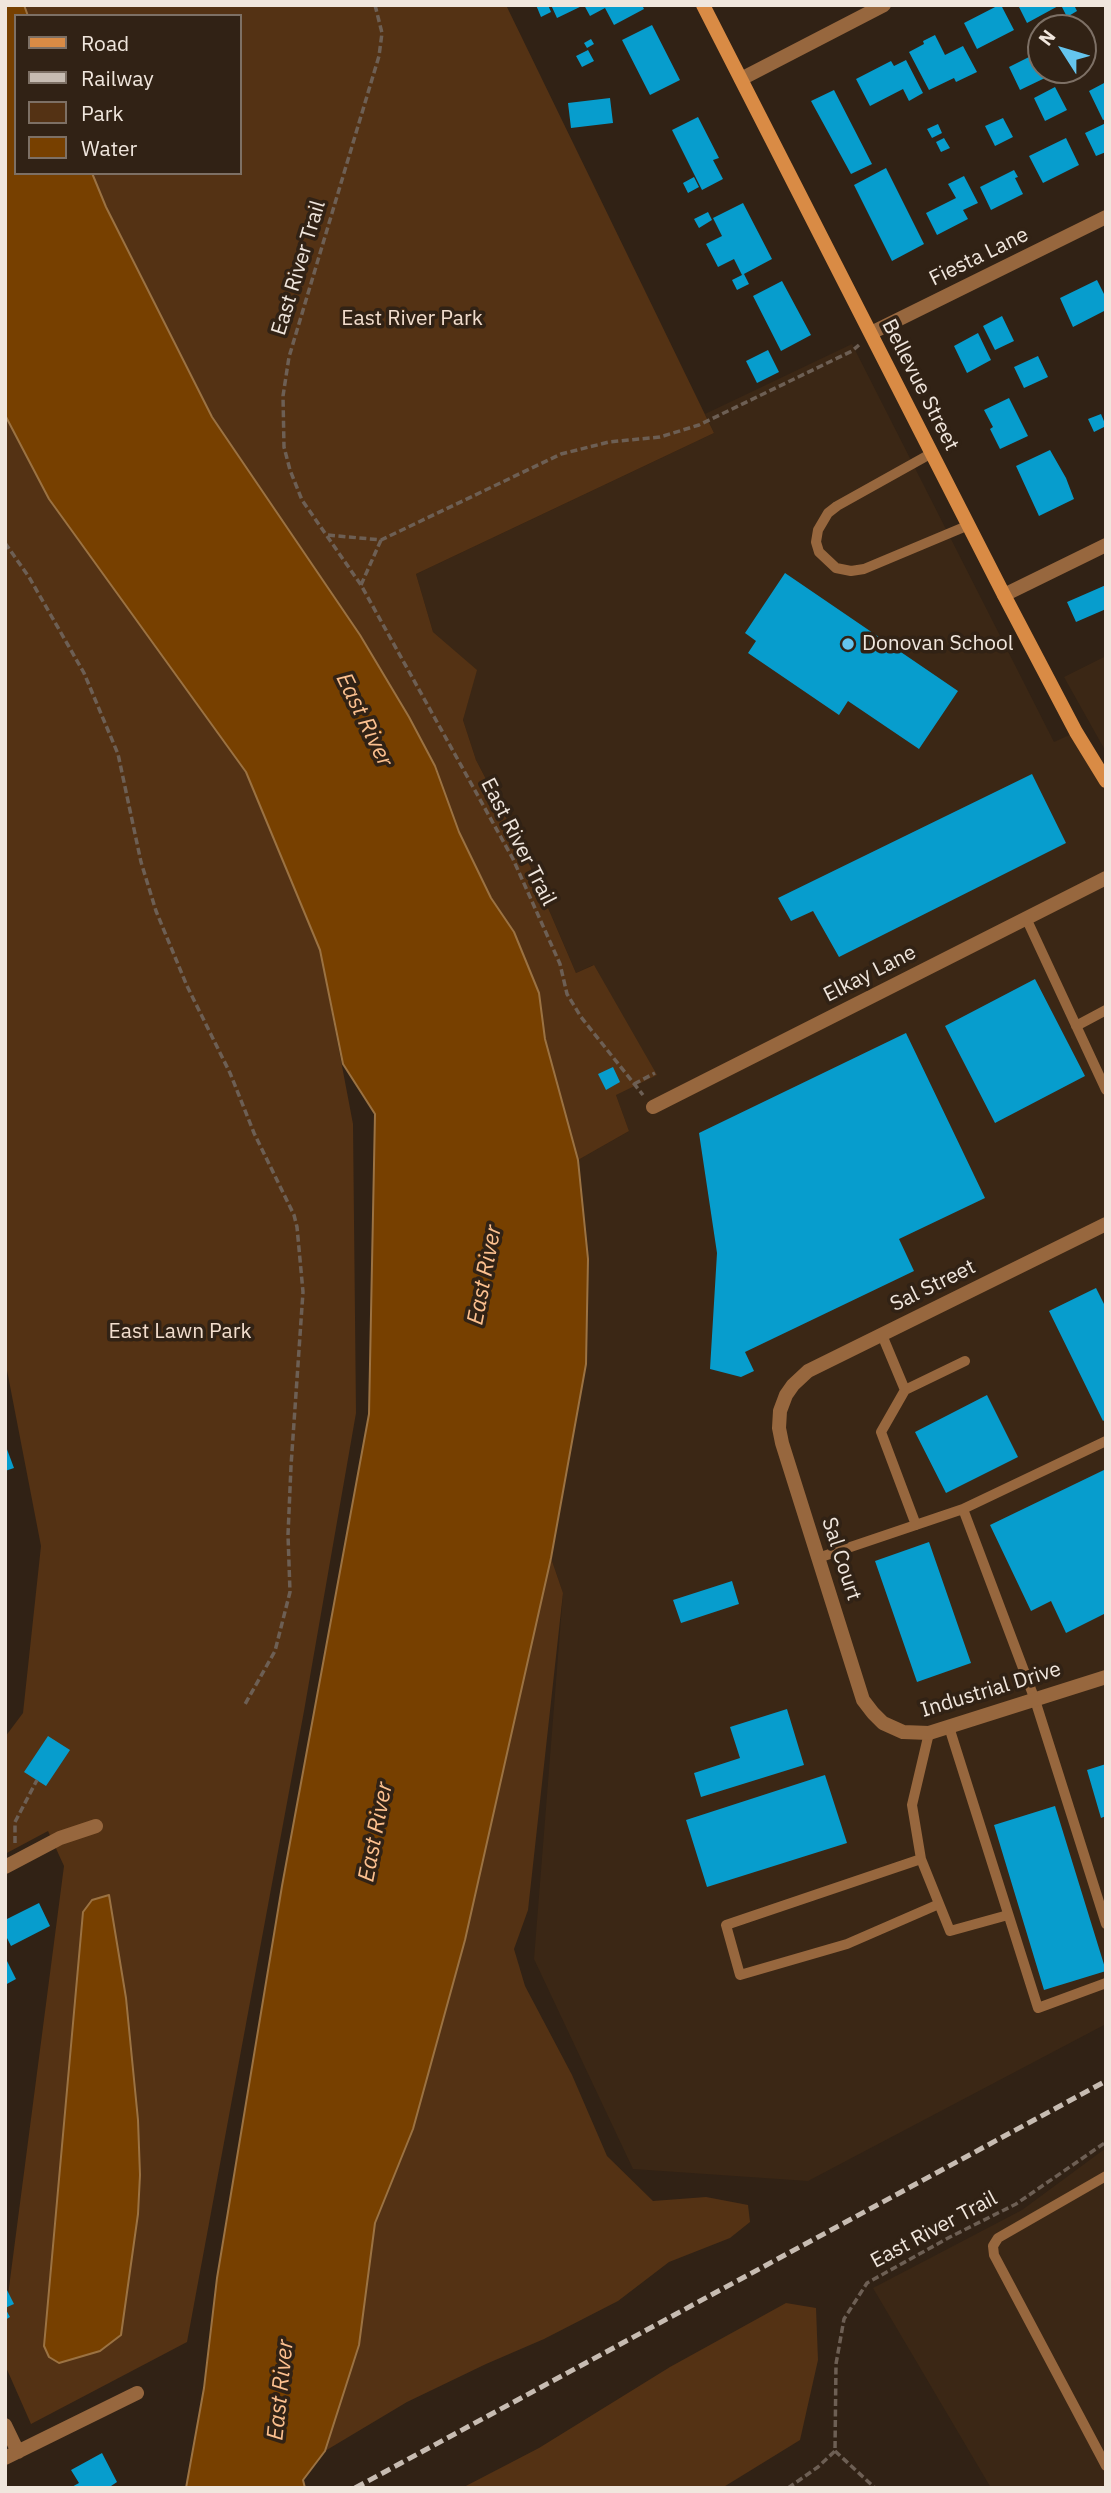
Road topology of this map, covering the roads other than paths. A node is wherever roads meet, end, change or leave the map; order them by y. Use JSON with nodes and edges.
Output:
{"nodes":[{"id":1,"x":703,"y":5,"type":"edge"},
{"id":2,"x":884,"y":5,"type":"edge"},
{"id":3,"x":741,"y":79,"type":"junction"},
{"id":4,"x":1106,"y":218,"type":"edge"},
{"id":5,"x":871,"y":334,"type":"junction"},
{"id":6,"x":932,"y":453,"type":"junction"},
{"id":7,"x":969,"y":525,"type":"junction"},
{"id":8,"x":1106,"y":545,"type":"edge"},
{"id":9,"x":1004,"y":595,"type":"junction"},
{"id":10,"x":1106,"y":781,"type":"edge"},
{"id":11,"x":1106,"y":878,"type":"edge"},
{"id":12,"x":1026,"y":918,"type":"junction"},
{"id":13,"x":1106,"y":1010,"type":"edge"},
{"id":14,"x":1076,"y":1026,"type":"junction"},
{"id":15,"x":1106,"y":1090,"type":"edge"},
{"id":16,"x":653,"y":1107,"type":"road end"},
{"id":17,"x":1106,"y":1224,"type":"edge"},
{"id":18,"x":881,"y":1335,"type":"junction"},
{"id":19,"x":965,"y":1361,"type":"dead end"},
{"id":20,"x":905,"y":1390,"type":"junction"},
{"id":21,"x":786,"y":1395,"type":"joint"},
{"id":22,"x":1106,"y":1441,"type":"edge"},
{"id":23,"x":963,"y":1509,"type":"junction"},
{"id":24,"x":916,"y":1525,"type":"junction"},
{"id":25,"x":818,"y":1558,"type":"junction"},
{"id":26,"x":1106,"y":1677,"type":"edge"},
{"id":27,"x":1035,"y":1700,"type":"junction"},
{"id":28,"x":889,"y":1726,"type":"joint"},
{"id":29,"x":949,"y":1727,"type":"junction"},
{"id":30,"x":929,"y":1733,"type":"junction"},
{"id":31,"x":96,"y":1826,"type":"dead end"},
{"id":32,"x":921,"y":1859,"type":"junction"},
{"id":33,"x":10,"y":1864,"type":"edge"},
{"id":34,"x":939,"y":1904,"type":"junction"},
{"id":35,"x":1008,"y":1915,"type":"junction"},
{"id":36,"x":1106,"y":1924,"type":"edge"},
{"id":37,"x":1106,"y":1983,"type":"edge"},
{"id":38,"x":1106,"y":2176,"type":"edge"},
{"id":39,"x":137,"y":2393,"type":"dead end"},
{"id":40,"x":5,"y":2425,"type":"edge"},
{"id":41,"x":12,"y":2455,"type":"edge"},
{"id":42,"x":1106,"y":2466,"type":"edge"}],
"edges":[{"from":1,"to":3,"type":"street","name":"Bellevue Street"},
{"from":2,"to":3,"type":"street"},
{"from":3,"to":5,"type":"street","name":"Bellevue Street"},
{"from":4,"to":5,"type":"street","name":"Fiesta Lane"},
{"from":5,"to":6,"type":"street","name":"Bellevue Street"},
{"from":6,"to":7,"type":"street","name":"Bellevue Street"},
{"from":6,"to":7,"type":"lane"},
{"from":7,"to":9,"type":"street","name":"Bellevue Street"},
{"from":8,"to":9,"type":"street"},
{"from":9,"to":10,"type":"street","name":"Bellevue Street"},
{"from":11,"to":12,"type":"street","name":"Elkay Lane"},
{"from":12,"to":14,"type":"lane"},
{"from":12,"to":16,"type":"street","name":"Elkay Lane"},
{"from":13,"to":14,"type":"lane"},
{"from":14,"to":15,"type":"lane"},
{"from":17,"to":18,"type":"street","name":"Sal Street"},
{"from":18,"to":20,"type":"lane"},
{"from":18,"to":21,"type":"street","name":"Sal Street"},
{"from":19,"to":20,"type":"lane"},
{"from":20,"to":24,"type":"lane"},
{"from":21,"to":25,"type":"street","name":"Sal Court"},
{"from":22,"to":23,"type":"lane"},
{"from":23,"to":24,"type":"lane"},
{"from":23,"to":27,"type":"lane"},
{"from":24,"to":25,"type":"lane"},
{"from":25,"to":28,"type":"street","name":"Sal Court"},
{"from":26,"to":27,"type":"street","name":"Industrial Drive"},
{"from":27,"to":29,"type":"street","name":"Industrial Drive"},
{"from":27,"to":36,"type":"lane"},
{"from":28,"to":30,"type":"street","name":"Industrial Drive"},
{"from":29,"to":30,"type":"street","name":"Industrial Drive"},
{"from":29,"to":35,"type":"lane"},
{"from":30,"to":32,"type":"lane"},
{"from":31,"to":33,"type":"street"},
{"from":32,"to":34,"type":"lane"},
{"from":32,"to":34,"type":"lane"},
{"from":34,"to":35,"type":"lane"},
{"from":35,"to":37,"type":"lane"},
{"from":38,"to":42,"type":"lane"},
{"from":39,"to":41,"type":"street"},
{"from":40,"to":41,"type":"street"}]}
